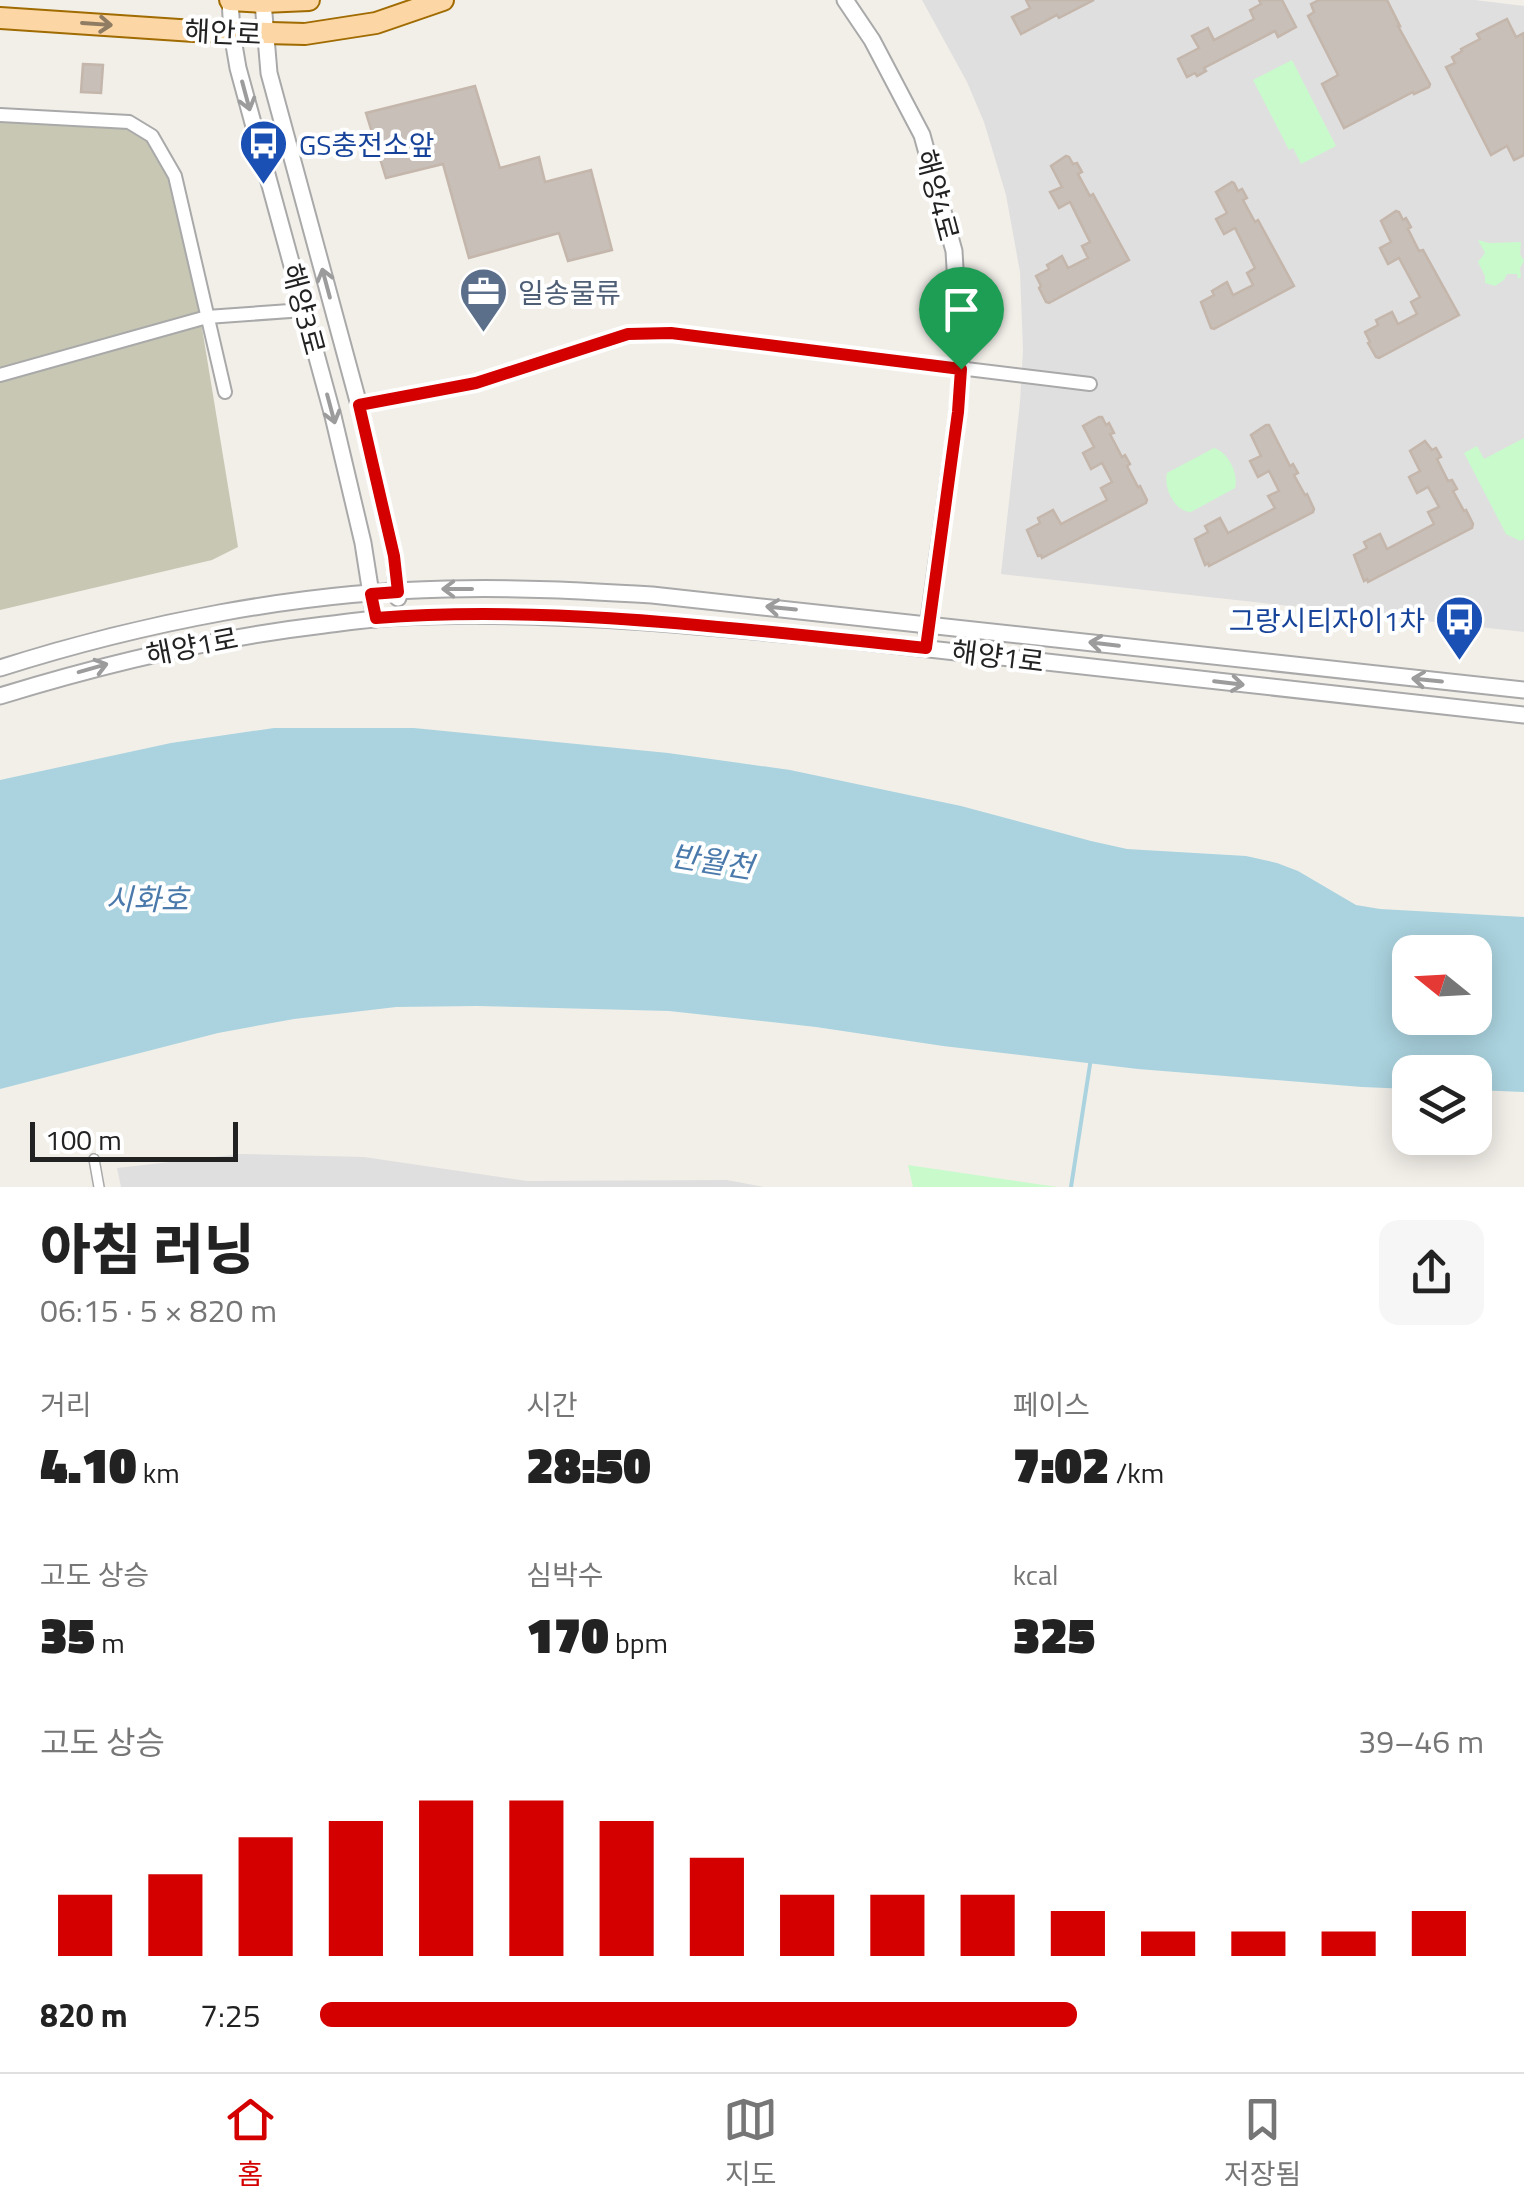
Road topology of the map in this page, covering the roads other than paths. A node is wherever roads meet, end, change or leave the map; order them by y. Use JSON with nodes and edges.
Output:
{"nodes":[{"id":1,"x":230,"y":0,"type":"edge"},
{"id":2,"x":309,"y":0,"type":"edge"},
{"id":3,"x":442,"y":0,"type":"edge"},
{"id":4,"x":845,"y":0,"type":"edge"},
{"id":5,"x":263,"y":2,"type":"edge"},
{"id":6,"x":0,"y":18,"type":"edge"},
{"id":7,"x":232,"y":32,"type":"junction"},
{"id":8,"x":266,"y":34,"type":"junction"},
{"id":9,"x":0,"y":115,"type":"edge"},
{"id":10,"x":304,"y":310,"type":"junction"},
{"id":11,"x":208,"y":317,"type":"junction"},
{"id":12,"x":961,"y":369,"type":"junction"},
{"id":13,"x":0,"y":375,"type":"edge"},
{"id":14,"x":1090,"y":384,"type":"dead end"},
{"id":15,"x":225,"y":392,"type":"dead end"},
{"id":16,"x":359,"y":405,"type":"junction"},
{"id":17,"x":398,"y":592,"type":"junction"},
{"id":18,"x":371,"y":594,"type":"junction"},
{"id":19,"x":400,"y":616,"type":"junction"},
{"id":20,"x":376,"y":618,"type":"junction"},
{"id":21,"x":929,"y":624,"type":"junction"},
{"id":22,"x":926,"y":648,"type":"junction"},
{"id":23,"x":0,"y":668,"type":"edge"},
{"id":24,"x":1524,"y":690,"type":"edge"},
{"id":25,"x":0,"y":696,"type":"edge"},
{"id":26,"x":1524,"y":716,"type":"edge"},
{"id":27,"x":94,"y":1159,"type":"dead end"},
{"id":28,"x":99,"y":1187,"type":"edge"}],
"edges":[{"from":1,"to":5,"type":"main road","name":"해안로"},
{"from":1,"to":7,"type":"street","name":"해양3로"},
{"from":2,"to":5,"type":"main road","name":"해안로"},
{"from":3,"to":8,"type":"main road","name":"해안로"},
{"from":4,"to":12,"type":"street","name":"해양4로"},
{"from":5,"to":8,"type":"street","name":"해양3로"},
{"from":6,"to":7,"type":"main road","name":"해안로","one_way":true},
{"from":7,"to":8,"type":"main road","name":"해안로"},
{"from":7,"to":10,"type":"street","name":"해양3로","one_way":true},
{"from":16,"to":8,"type":"street","name":"해양3로","one_way":true},
{"from":9,"to":11,"type":"street"},
{"from":10,"to":11,"type":"street"},
{"from":10,"to":18,"type":"street","name":"해양3로","one_way":true},
{"from":11,"to":13,"type":"street"},
{"from":11,"to":15,"type":"street"},
{"from":12,"to":14,"type":"street"},
{"from":12,"to":16,"type":"street"},
{"from":12,"to":21,"type":"street","name":"해양4로"},
{"from":16,"to":17,"type":"street","name":"해양3로"},
{"from":17,"to":18,"type":"street","name":"해양1로"},
{"from":17,"to":19,"type":"street","name":"해양3로"},
{"from":21,"to":17,"type":"street","name":"해양1로","one_way":true},
{"from":18,"to":20,"type":"street","name":"해양3로"},
{"from":18,"to":23,"type":"street","name":"해양1로"},
{"from":19,"to":20,"type":"street","name":"해양1로"},
{"from":19,"to":22,"type":"street","name":"해양1로"},
{"from":25,"to":20,"type":"street","name":"해양1로","one_way":true},
{"from":21,"to":22,"type":"street","name":"해양4로"},
{"from":24,"to":21,"type":"street","name":"해양1로","one_way":true},
{"from":22,"to":26,"type":"street","name":"해양1로","one_way":true},
{"from":27,"to":28,"type":"street"}]}
